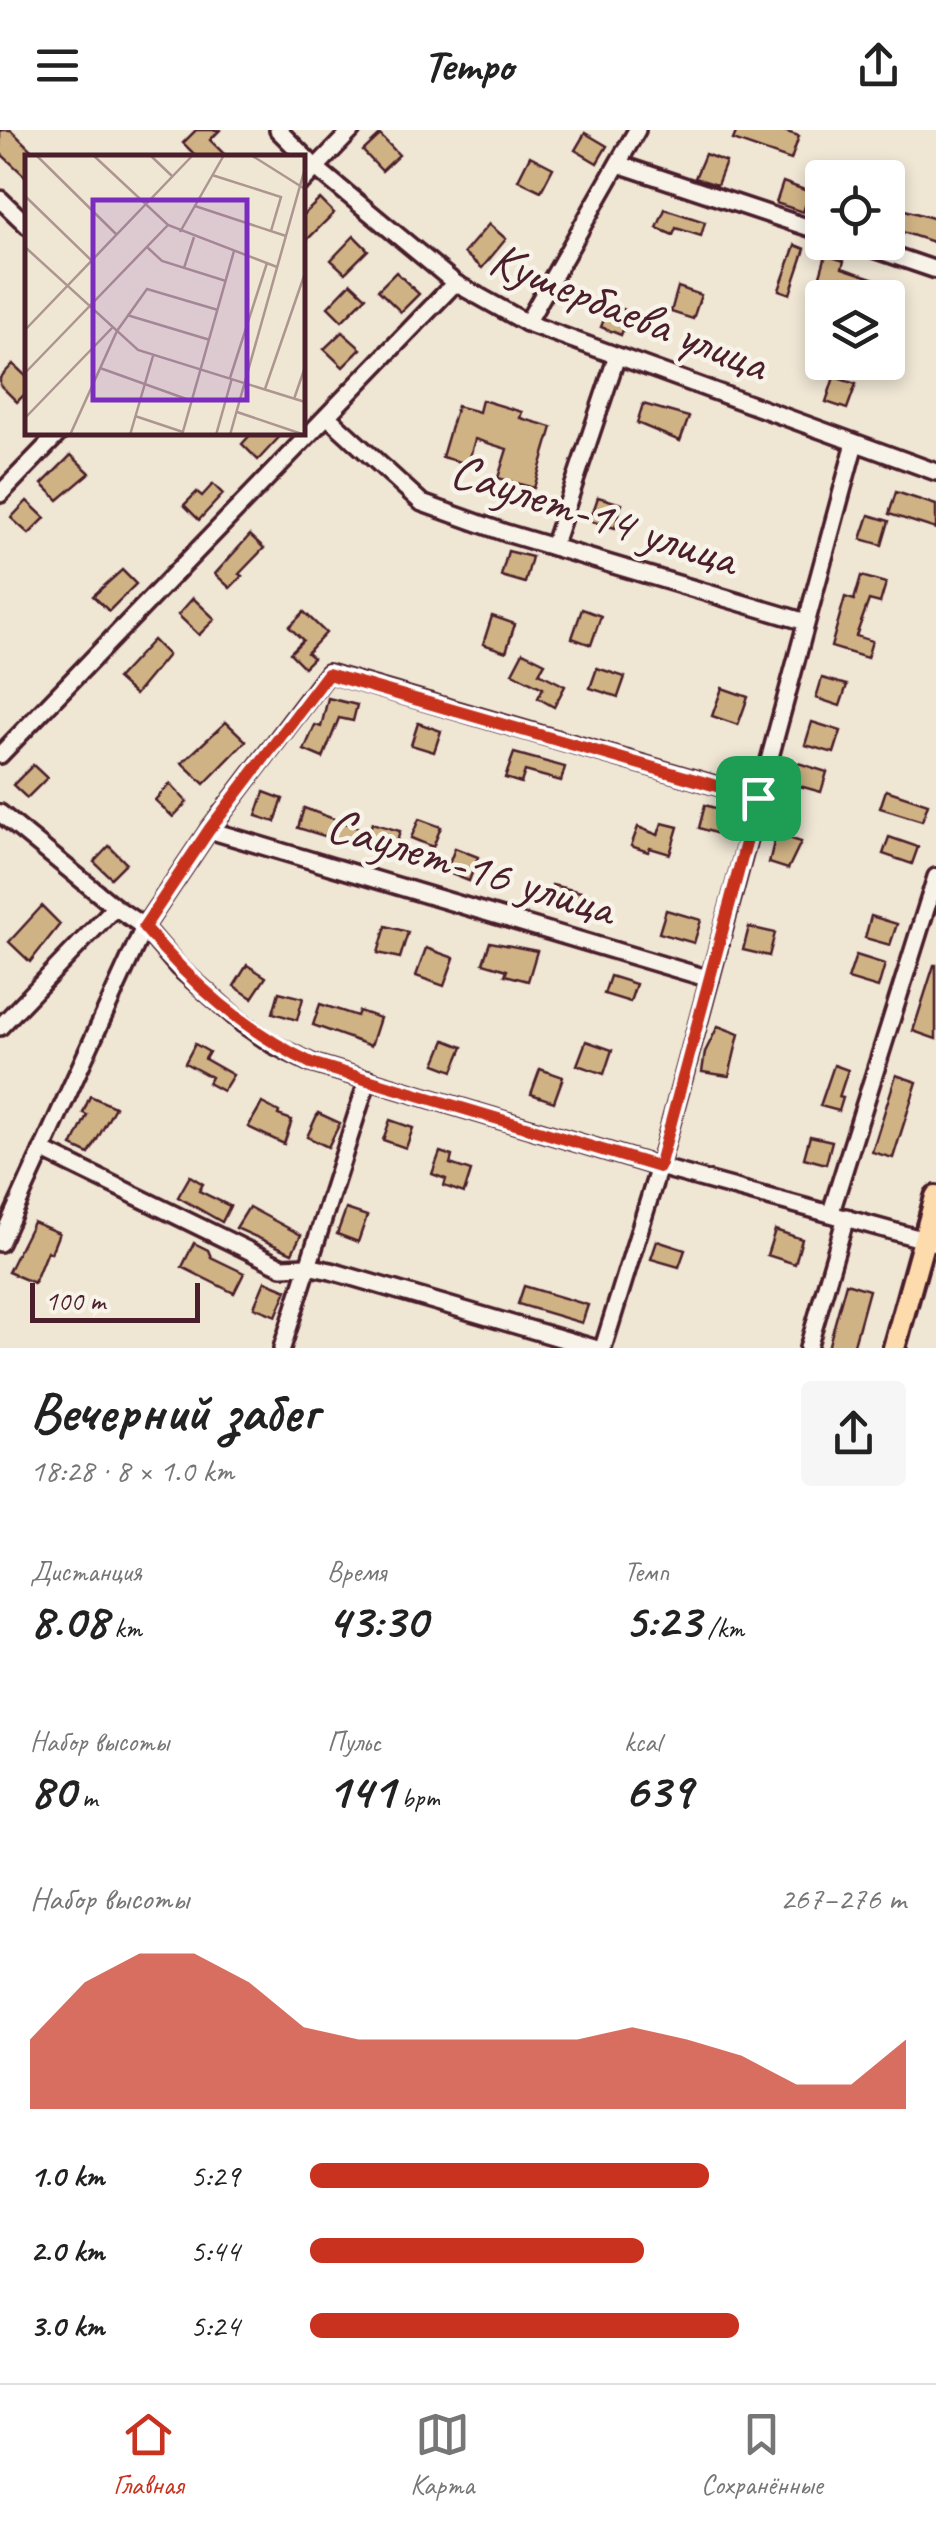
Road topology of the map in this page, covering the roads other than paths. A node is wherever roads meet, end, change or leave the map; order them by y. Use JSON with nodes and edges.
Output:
{"nodes":[{"id":1,"x":278,"y":130,"type":"edge"},
{"id":2,"x":352,"y":130,"type":"edge"},
{"id":3,"x":637,"y":130,"type":"edge"},
{"id":4,"x":303,"y":155,"type":"edge"},
{"id":5,"x":305,"y":157,"type":"edge"},
{"id":6,"x":618,"y":164,"type":"junction"},
{"id":7,"x":316,"y":168,"type":"junction"},
{"id":8,"x":305,"y":179,"type":"edge"},
{"id":9,"x":0,"y":199,"type":"edge"},
{"id":10,"x":25,"y":223,"type":"edge"},
{"id":11,"x":805,"y":226,"type":"edge"},
{"id":12,"x":905,"y":259,"type":"edge"},
{"id":13,"x":936,"y":270,"type":"edge"},
{"id":14,"x":455,"y":284,"type":"junction"},
{"id":15,"x":527,"y":322,"type":"junction"},
{"id":16,"x":617,"y":356,"type":"junction"},
{"id":17,"x":328,"y":416,"type":"junction"},
{"id":18,"x":57,"y":435,"type":"edge"},
{"id":19,"x":855,"y":443,"type":"junction"},
{"id":20,"x":936,"y":472,"type":"edge"},
{"id":21,"x":0,"y":494,"type":"edge"},
{"id":22,"x":553,"y":546,"type":"junction"},
{"id":23,"x":806,"y":622,"type":"junction"},
{"id":24,"x":0,"y":756,"type":"edge"},
{"id":25,"x":758,"y":798,"type":"junction"},
{"id":26,"x":0,"y":813,"type":"edge"},
{"id":27,"x":209,"y":830,"type":"junction"},
{"id":28,"x":936,"y":877,"type":"edge"},
{"id":29,"x":115,"y":907,"type":"junction"},
{"id":30,"x":144,"y":927,"type":"junction"},
{"id":31,"x":710,"y":980,"type":"junction"},
{"id":32,"x":0,"y":1026,"type":"edge"},
{"id":33,"x":368,"y":1079,"type":"junction"},
{"id":34,"x":42,"y":1150,"type":"junction"},
{"id":35,"x":659,"y":1167,"type":"junction"},
{"id":36,"x":936,"y":1196,"type":"edge"},
{"id":37,"x":838,"y":1214,"type":"junction"},
{"id":38,"x":930,"y":1241,"type":"edge"},
{"id":39,"x":0,"y":1243,"type":"edge"},
{"id":40,"x":307,"y":1266,"type":"junction"},
{"id":41,"x":282,"y":1348,"type":"edge"},
{"id":42,"x":594,"y":1348,"type":"edge"},
{"id":43,"x":604,"y":1348,"type":"edge"},
{"id":44,"x":808,"y":1348,"type":"edge"},
{"id":45,"x":894,"y":1348,"type":"edge"}],
"edges":[{"from":1,"to":4,"type":"street","name":"Кушербаева улица"},
{"from":2,"to":7,"type":"street"},
{"from":3,"to":6,"type":"street"},
{"from":5,"to":7,"type":"street","name":"Кушербаева улица"},
{"from":6,"to":11,"type":"street"},
{"from":6,"to":15,"type":"street"},
{"from":7,"to":8,"type":"street"},
{"from":7,"to":14,"type":"street","name":"Кушербаева улица"},
{"from":9,"to":10,"type":"street"},
{"from":12,"to":13,"type":"street"},
{"from":14,"to":15,"type":"street","name":"Кушербаева улица"},
{"from":14,"to":17,"type":"street"},
{"from":15,"to":16,"type":"street","name":"Кушербаева улица"},
{"from":16,"to":19,"type":"street","name":"Кушербаева улица"},
{"from":16,"to":22,"type":"street"},
{"from":17,"to":22,"type":"street","name":"Саулет-14 улица"},
{"from":17,"to":24,"type":"street"},
{"from":18,"to":21,"type":"street"},
{"from":19,"to":20,"type":"street","name":"Кушербаева улица"},
{"from":19,"to":23,"type":"street"},
{"from":22,"to":23,"type":"street","name":"Саулет-14 улица"},
{"from":23,"to":25,"type":"street"},
{"from":25,"to":27,"type":"street"},
{"from":25,"to":31,"type":"street"},
{"from":26,"to":29,"type":"street"},
{"from":27,"to":30,"type":"street"},
{"from":27,"to":31,"type":"street","name":"Саулет-16 улица"},
{"from":28,"to":37,"type":"street"},
{"from":29,"to":30,"type":"street"},
{"from":29,"to":32,"type":"street"},
{"from":30,"to":33,"type":"street"},
{"from":30,"to":34,"type":"street"},
{"from":31,"to":35,"type":"street"},
{"from":33,"to":35,"type":"street"},
{"from":33,"to":40,"type":"street"},
{"from":34,"to":39,"type":"street"},
{"from":34,"to":40,"type":"street"},
{"from":35,"to":37,"type":"street"},
{"from":35,"to":43,"type":"street"},
{"from":36,"to":38,"type":"main road"},
{"from":37,"to":38,"type":"street"},
{"from":37,"to":44,"type":"street"},
{"from":38,"to":45,"type":"main road"},
{"from":40,"to":41,"type":"street"},
{"from":40,"to":42,"type":"street"}]}
